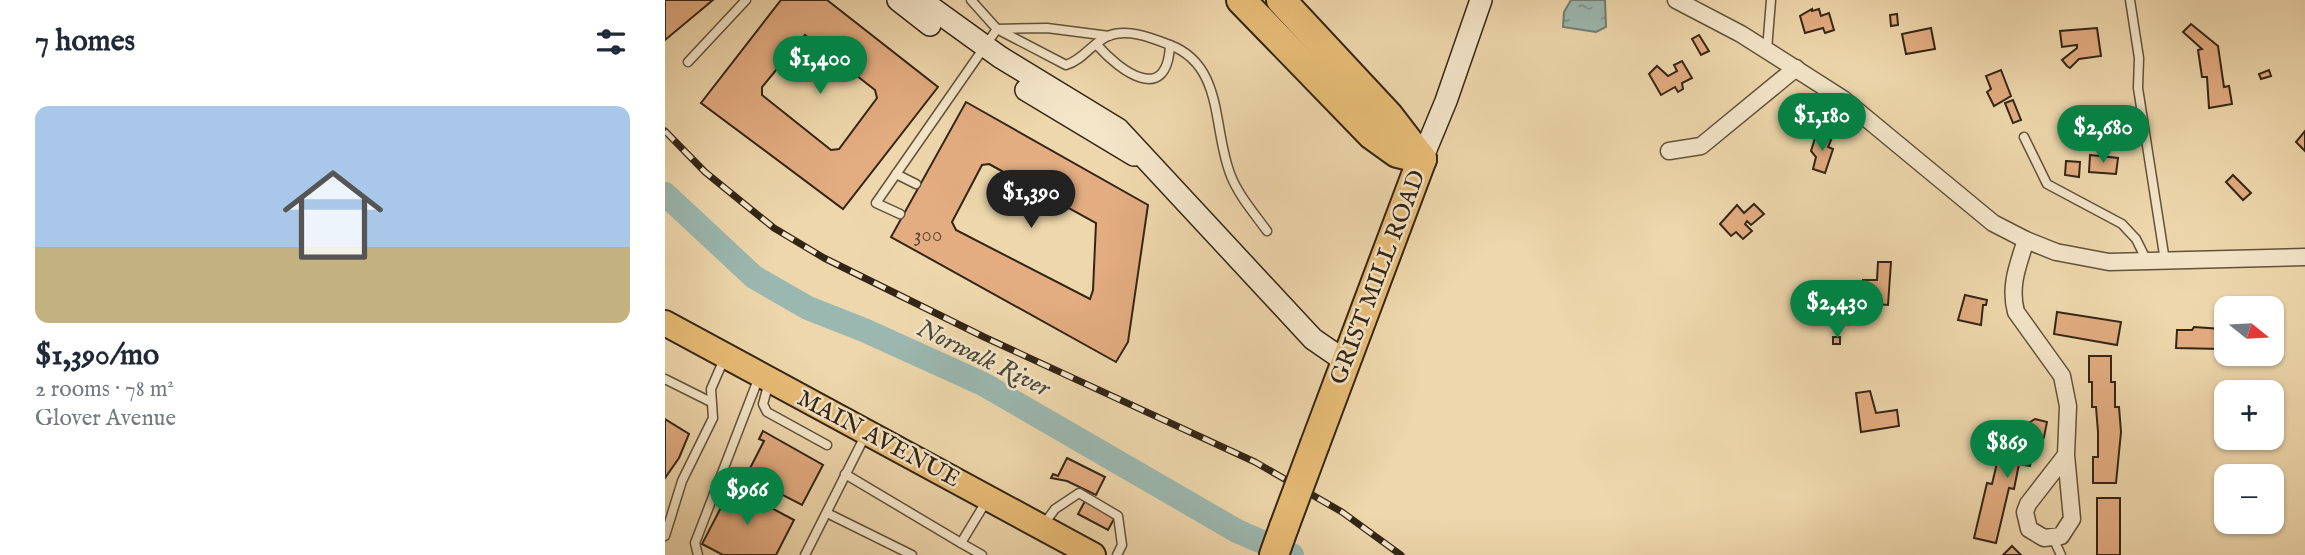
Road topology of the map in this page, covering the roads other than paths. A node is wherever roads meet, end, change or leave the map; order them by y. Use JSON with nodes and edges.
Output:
{"nodes":[{"id":1,"x":746,"y":0,"type":"edge"},
{"id":2,"x":898,"y":0,"type":"edge"},
{"id":3,"x":921,"y":0,"type":"edge"},
{"id":4,"x":971,"y":0,"type":"edge"},
{"id":5,"x":1241,"y":0,"type":"edge"},
{"id":6,"x":1281,"y":0,"type":"edge"},
{"id":7,"x":1481,"y":0,"type":"edge"},
{"id":8,"x":1676,"y":0,"type":"edge"},
{"id":9,"x":2130,"y":0,"type":"edge"},
{"id":10,"x":1770,"y":2,"type":"edge"},
{"id":11,"x":997,"y":29,"type":"junction"},
{"id":12,"x":1109,"y":36,"type":"junction"},
{"id":13,"x":1097,"y":45,"type":"junction"},
{"id":14,"x":1170,"y":45,"type":"junction"},
{"id":15,"x":1767,"y":50,"type":"junction"},
{"id":16,"x":979,"y":52,"type":"junction"},
{"id":17,"x":688,"y":62,"type":"dead end"},
{"id":18,"x":1797,"y":68,"type":"junction"},
{"id":19,"x":2024,"y":137,"type":"dead end"},
{"id":20,"x":1669,"y":151,"type":"dead end"},
{"id":21,"x":1422,"y":159,"type":"junction"},
{"id":22,"x":895,"y":174,"type":"junction"},
{"id":23,"x":916,"y":184,"type":"dead end"},
{"id":24,"x":900,"y":214,"type":"dead end"},
{"id":25,"x":1267,"y":231,"type":"dead end"},
{"id":26,"x":2026,"y":240,"type":"junction"},
{"id":27,"x":2305,"y":257,"type":"edge"},
{"id":28,"x":2147,"y":261,"type":"junction"},
{"id":29,"x":2165,"y":261,"type":"junction"},
{"id":30,"x":665,"y":323,"type":"edge"},
{"id":31,"x":726,"y":355,"type":"junction"},
{"id":32,"x":1345,"y":362,"type":"junction"},
{"id":33,"x":765,"y":376,"type":"junction"},
{"id":34,"x":665,"y":379,"type":"edge"},
{"id":35,"x":711,"y":401,"type":"junction"},
{"id":36,"x":867,"y":432,"type":"junction"},
{"id":37,"x":827,"y":445,"type":"dead end"},
{"id":38,"x":2066,"y":456,"type":"junction"},
{"id":39,"x":845,"y":474,"type":"junction"},
{"id":40,"x":989,"y":497,"type":"junction"},
{"id":41,"x":827,"y":513,"type":"junction"},
{"id":42,"x":1042,"y":526,"type":"junction"},
{"id":43,"x":665,"y":536,"type":"edge"},
{"id":44,"x":2053,"y":538,"type":"junction"},
{"id":45,"x":961,"y":543,"type":"junction"},
{"id":46,"x":698,"y":555,"type":"edge"},
{"id":47,"x":805,"y":555,"type":"edge"},
{"id":48,"x":912,"y":555,"type":"edge"},
{"id":49,"x":982,"y":555,"type":"edge"},
{"id":50,"x":1093,"y":555,"type":"edge"},
{"id":51,"x":1117,"y":555,"type":"edge"},
{"id":52,"x":1274,"y":555,"type":"edge"},
{"id":53,"x":2061,"y":555,"type":"edge"}],
"edges":[{"from":1,"to":17,"type":"lane"},
{"from":2,"to":16,"type":"street"},
{"from":3,"to":16,"type":"street"},
{"from":4,"to":11,"type":"lane"},
{"from":5,"to":21,"type":"highway"},
{"from":6,"to":21,"type":"highway"},
{"from":7,"to":21,"type":"street","name":"GRIST MILL ROAD"},
{"from":8,"to":15,"type":"street"},
{"from":9,"to":29,"type":"lane"},
{"from":10,"to":15,"type":"lane"},
{"from":11,"to":12,"type":"lane"},
{"from":11,"to":13,"type":"lane"},
{"from":11,"to":16,"type":"lane"},
{"from":12,"to":13,"type":"lane"},
{"from":12,"to":14,"type":"lane"},
{"from":13,"to":14,"type":"lane"},
{"from":14,"to":25,"type":"lane"},
{"from":15,"to":18,"type":"street"},
{"from":16,"to":22,"type":"lane"},
{"from":16,"to":32,"type":"street"},
{"from":18,"to":20,"type":"street"},
{"from":18,"to":26,"type":"street"},
{"from":19,"to":28,"type":"lane"},
{"from":21,"to":32,"type":"highway","name":"GRIST MILL ROAD"},
{"from":22,"to":23,"type":"lane"},
{"from":22,"to":24,"type":"lane"},
{"from":26,"to":28,"type":"street"},
{"from":26,"to":38,"type":"street"},
{"from":27,"to":29,"type":"street"},
{"from":28,"to":29,"type":"street"},
{"from":30,"to":31,"type":"main road","name":"MAIN AVENUE"},
{"from":31,"to":33,"type":"main road","name":"MAIN AVENUE"},
{"from":31,"to":35,"type":"lane"},
{"from":32,"to":52,"type":"highway","name":"GRIST MILL ROAD","bridge":true},
{"from":33,"to":36,"type":"main road","name":"MAIN AVENUE"},
{"from":33,"to":37,"type":"lane"},
{"from":33,"to":46,"type":"lane"},
{"from":34,"to":35,"type":"lane"},
{"from":35,"to":43,"type":"lane"},
{"from":36,"to":39,"type":"lane"},
{"from":36,"to":40,"type":"main road","name":"MAIN AVENUE"},
{"from":38,"to":44,"type":"street"},
{"from":38,"to":44,"type":"street"},
{"from":39,"to":41,"type":"lane"},
{"from":39,"to":45,"type":"lane"},
{"from":40,"to":42,"type":"main road","name":"MAIN AVENUE"},
{"from":40,"to":45,"type":"lane"},
{"from":41,"to":47,"type":"lane"},
{"from":41,"to":48,"type":"lane"},
{"from":42,"to":50,"type":"main road","name":"MAIN AVENUE"},
{"from":42,"to":51,"type":"lane"},
{"from":44,"to":53,"type":"lane"},
{"from":45,"to":49,"type":"lane"}]}
